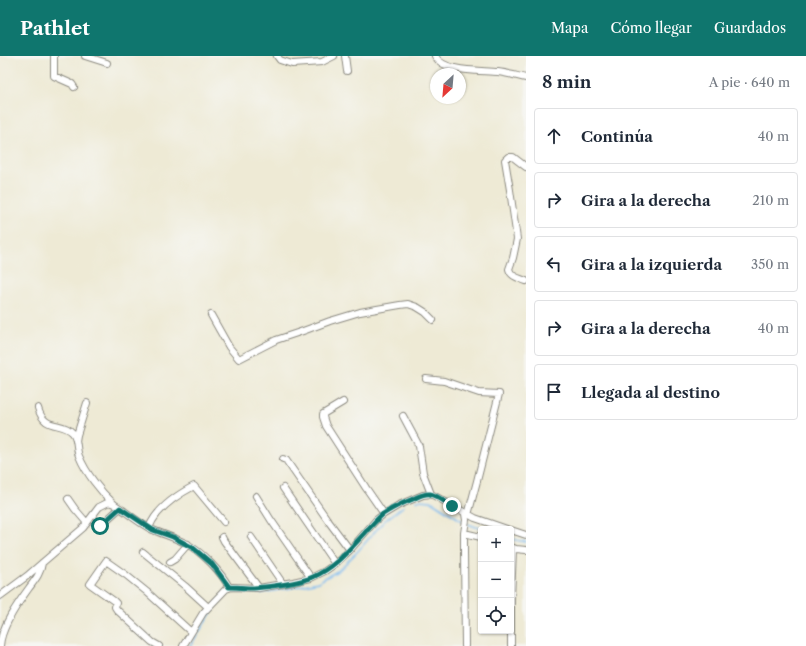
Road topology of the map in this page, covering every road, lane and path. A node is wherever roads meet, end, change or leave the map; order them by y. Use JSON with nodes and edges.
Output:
{"nodes":[{"id":1,"x":54,"y":56,"type":"edge"},
{"id":2,"x":85,"y":56,"type":"edge"},
{"id":3,"x":276,"y":56,"type":"edge"},
{"id":4,"x":334,"y":56,"type":"edge"},
{"id":5,"x":345,"y":56,"type":"edge"},
{"id":6,"x":435,"y":56,"type":"edge"},
{"id":7,"x":107,"y":63,"type":"dead end"},
{"id":8,"x":347,"y":71,"type":"dead end"},
{"id":9,"x":509,"y":71,"type":"dead end"},
{"id":10,"x":526,"y":77,"type":"edge"},
{"id":11,"x":74,"y":87,"type":"dead end"},
{"id":12,"x":526,"y":167,"type":"edge"},
{"id":13,"x":526,"y":281,"type":"edge"},
{"id":14,"x":212,"y":315,"type":"dead end"},
{"id":15,"x":433,"y":320,"type":"dead end"},
{"id":16,"x":426,"y":379,"type":"dead end"},
{"id":17,"x":343,"y":402,"type":"dead end"},
{"id":18,"x":88,"y":403,"type":"dead end"},
{"id":19,"x":38,"y":408,"type":"dead end"},
{"id":20,"x":403,"y":416,"type":"dead end"},
{"id":21,"x":76,"y":442,"type":"junction"},
{"id":22,"x":283,"y":459,"type":"dead end"},
{"id":23,"x":283,"y":488,"type":"dead end"},
{"id":24,"x":431,"y":494,"type":"junction"},
{"id":25,"x":256,"y":496,"type":"dead end"},
{"id":26,"x":68,"y":499,"type":"dead end"},
{"id":27,"x":114,"y":504,"type":"junction"},
{"id":28,"x":120,"y":508,"type":"junction"},
{"id":29,"x":384,"y":514,"type":"junction"},
{"id":30,"x":466,"y":516,"type":"junction"},
{"id":31,"x":224,"y":522,"type":"dead end"},
{"id":32,"x":87,"y":523,"type":"junction"},
{"id":33,"x":100,"y":526,"type":"dead end"},
{"id":34,"x":498,"y":526,"type":"edge"},
{"id":35,"x":149,"y":528,"type":"junction"},
{"id":36,"x":514,"y":531,"type":"edge"},
{"id":37,"x":464,"y":532,"type":"junction"},
{"id":38,"x":526,"y":535,"type":"edge"},
{"id":39,"x":222,"y":536,"type":"dead end"},
{"id":40,"x":478,"y":536,"type":"edge"},
{"id":41,"x":251,"y":537,"type":"dead end"},
{"id":42,"x":188,"y":544,"type":"junction"},
{"id":43,"x":514,"y":548,"type":"edge"},
{"id":44,"x":350,"y":550,"type":"junction"},
{"id":45,"x":526,"y":550,"type":"edge"},
{"id":46,"x":143,"y":552,"type":"dead end"},
{"id":47,"x":170,"y":562,"type":"dead end"},
{"id":48,"x":42,"y":563,"type":"junction"},
{"id":49,"x":335,"y":564,"type":"junction"},
{"id":50,"x":311,"y":578,"type":"junction"},
{"id":51,"x":283,"y":584,"type":"junction"},
{"id":52,"x":229,"y":587,"type":"junction"},
{"id":53,"x":259,"y":588,"type":"junction"},
{"id":54,"x":0,"y":596,"type":"edge"},
{"id":55,"x":512,"y":598,"type":"edge"},
{"id":56,"x":208,"y":607,"type":"junction"},
{"id":57,"x":191,"y":632,"type":"junction"},
{"id":58,"x":0,"y":646,"type":"edge"},
{"id":59,"x":159,"y":646,"type":"edge"},
{"id":60,"x":183,"y":646,"type":"edge"},
{"id":61,"x":464,"y":646,"type":"edge"},
{"id":62,"x":512,"y":646,"type":"edge"}],
"edges":[{"from":1,"to":11,"type":"street"},
{"from":2,"to":7,"type":"street"},
{"from":3,"to":4,"type":"street"},
{"from":5,"to":8,"type":"street"},
{"from":6,"to":10,"type":"street"},
{"from":9,"to":10,"type":"street"},
{"from":12,"to":13,"type":"street"},
{"from":14,"to":15,"type":"street"},
{"from":16,"to":30,"type":"street"},
{"from":17,"to":29,"type":"street"},
{"from":18,"to":21,"type":"street"},
{"from":19,"to":21,"type":"street"},
{"from":20,"to":24,"type":"street"},
{"from":21,"to":27,"type":"street"},
{"from":22,"to":44,"type":"street"},
{"from":23,"to":49,"type":"street"},
{"from":24,"to":29,"type":"street"},
{"from":24,"to":30,"type":"street"},
{"from":25,"to":50,"type":"street"},
{"from":26,"to":32,"type":"street"},
{"from":27,"to":28,"type":"street"},
{"from":27,"to":32,"type":"street"},
{"from":28,"to":33,"type":"street"},
{"from":28,"to":35,"type":"street"},
{"from":29,"to":44,"type":"street"},
{"from":30,"to":34,"type":"street"},
{"from":30,"to":37,"type":"street"},
{"from":31,"to":35,"type":"street"},
{"from":32,"to":48,"type":"street"},
{"from":35,"to":42,"type":"street"},
{"from":36,"to":38,"type":"street"},
{"from":37,"to":40,"type":"street"},
{"from":37,"to":61,"type":"street"},
{"from":39,"to":53,"type":"street"},
{"from":41,"to":51,"type":"street"},
{"from":42,"to":47,"type":"street"},
{"from":42,"to":52,"type":"street"},
{"from":43,"to":45,"type":"street"},
{"from":44,"to":49,"type":"street"},
{"from":46,"to":56,"type":"street"},
{"from":48,"to":54,"type":"street"},
{"from":48,"to":58,"type":"street"},
{"from":49,"to":50,"type":"street"},
{"from":50,"to":51,"type":"street"},
{"from":51,"to":53,"type":"street"},
{"from":52,"to":53,"type":"street"},
{"from":52,"to":56,"type":"street"},
{"from":55,"to":62,"type":"street"},
{"from":56,"to":57,"type":"street"},
{"from":57,"to":59,"type":"street"},
{"from":57,"to":60,"type":"street"}]}
